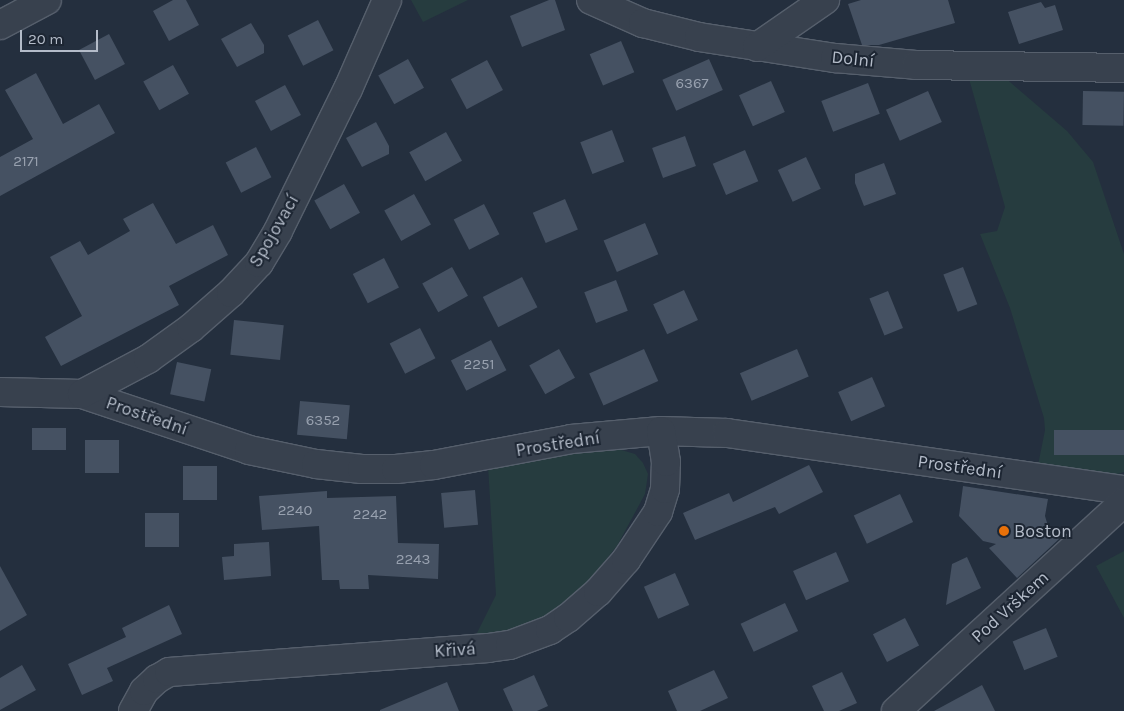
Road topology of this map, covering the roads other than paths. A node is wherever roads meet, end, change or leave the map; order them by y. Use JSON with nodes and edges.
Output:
{"nodes":[{"id":1,"x":47,"y":0,"type":"edge"},
{"id":2,"x":386,"y":0,"type":"edge"},
{"id":3,"x":591,"y":0,"type":"edge"},
{"id":4,"x":825,"y":0,"type":"edge"},
{"id":5,"x":0,"y":25,"type":"edge"},
{"id":6,"x":757,"y":47,"type":"junction"},
{"id":7,"x":1124,"y":68,"type":"edge"},
{"id":8,"x":0,"y":392,"type":"edge"},
{"id":9,"x":82,"y":394,"type":"junction"},
{"id":10,"x":661,"y":431,"type":"junction"},
{"id":11,"x":1124,"y":490,"type":"edge"},
{"id":12,"x":1124,"y":502,"type":"edge"},
{"id":13,"x":133,"y":711,"type":"edge"},
{"id":14,"x":896,"y":711,"type":"edge"}],
"edges":[{"from":1,"to":5,"type":"street"},
{"from":2,"to":9,"type":"street","name":"Spojovací"},
{"from":3,"to":6,"type":"street","name":"Dolní"},
{"from":4,"to":6,"type":"street"},
{"from":6,"to":7,"type":"street","name":"Dolní"},
{"from":8,"to":9,"type":"street","name":"Prostřední"},
{"from":9,"to":10,"type":"street","name":"Prostřední"},
{"from":10,"to":11,"type":"street","name":"Prostřední"},
{"from":10,"to":13,"type":"street","name":"Křivá"},
{"from":12,"to":14,"type":"street","name":"Pod Vrškem"}]}
